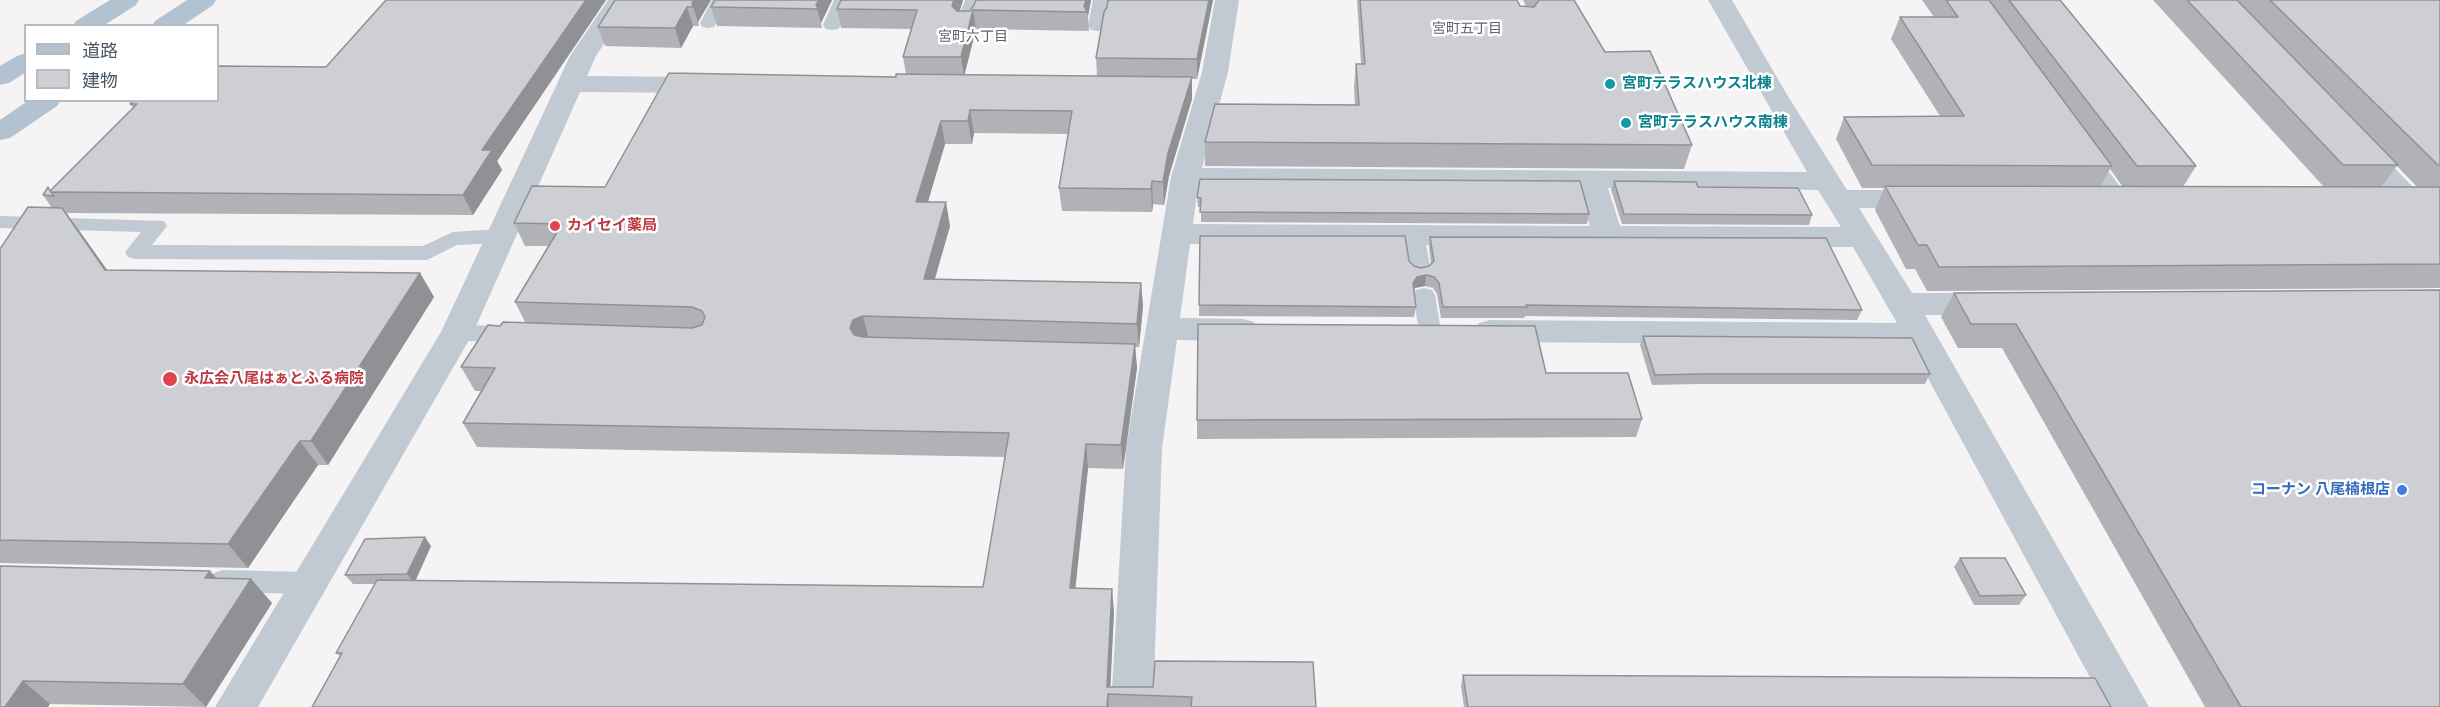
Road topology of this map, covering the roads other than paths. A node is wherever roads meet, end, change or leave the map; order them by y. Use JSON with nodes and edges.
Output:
{"nodes":[{"id":1,"x":127,"y":0,"type":"edge"},
{"id":2,"x":204,"y":0,"type":"edge"},
{"id":3,"x":620,"y":0,"type":"edge"},
{"id":4,"x":720,"y":0,"type":"edge"},
{"id":5,"x":842,"y":0,"type":"edge"},
{"id":6,"x":973,"y":0,"type":"edge"},
{"id":7,"x":1101,"y":0,"type":"edge"},
{"id":8,"x":1227,"y":0,"type":"edge"},
{"id":9,"x":1720,"y":0,"type":"edge"},
{"id":10,"x":708,"y":23,"type":"dead end"},
{"id":11,"x":88,"y":24,"type":"edge"},
{"id":12,"x":167,"y":24,"type":"edge"},
{"id":13,"x":966,"y":24,"type":"edge"},
{"id":14,"x":832,"y":25,"type":"dead end"},
{"id":15,"x":1097,"y":26,"type":"dead end"},
{"id":16,"x":24,"y":62,"type":"edge"},
{"id":17,"x":0,"y":76,"type":"edge"},
{"id":18,"x":570,"y":84,"type":"junction"},
{"id":19,"x":736,"y":85,"type":"edge"},
{"id":20,"x":45,"y":102,"type":"edge"},
{"id":21,"x":2338,"y":125,"type":"edge"},
{"id":22,"x":0,"y":132,"type":"edge"},
{"id":23,"x":2078,"y":143,"type":"edge"},
{"id":24,"x":1185,"y":177,"type":"junction"},
{"id":25,"x":1591,"y":179,"type":"junction"},
{"id":26,"x":1832,"y":190,"type":"junction"},
{"id":27,"x":1944,"y":200,"type":"edge"},
{"id":28,"x":2085,"y":200,"type":"edge"},
{"id":29,"x":2131,"y":200,"type":"joint"},
{"id":30,"x":2375,"y":200,"type":"edge"},
{"id":31,"x":2410,"y":200,"type":"junction"},
{"id":32,"x":2440,"y":201,"type":"edge"},
{"id":33,"x":0,"y":222,"type":"edge"},
{"id":34,"x":1176,"y":234,"type":"junction"},
{"id":35,"x":1414,"y":235,"type":"junction"},
{"id":36,"x":501,"y":236,"type":"junction"},
{"id":37,"x":1608,"y":236,"type":"junction"},
{"id":38,"x":1862,"y":237,"type":"junction"},
{"id":39,"x":1420,"y":270,"type":"edge"},
{"id":40,"x":1424,"y":294,"type":"dead end"},
{"id":41,"x":1903,"y":304,"type":"junction"},
{"id":42,"x":2023,"y":304,"type":"edge"},
{"id":43,"x":1278,"y":330,"type":"edge"},
{"id":44,"x":1395,"y":331,"type":"edge"},
{"id":45,"x":1450,"y":331,"type":"junction"},
{"id":46,"x":457,"y":333,"type":"junction"},
{"id":47,"x":1919,"y":334,"type":"junction"},
{"id":48,"x":538,"y":335,"type":"edge"},
{"id":49,"x":1151,"y":348,"type":"junction"},
{"id":50,"x":202,"y":580,"type":"edge"},
{"id":51,"x":308,"y":583,"type":"junction"},
{"id":52,"x":236,"y":707,"type":"edge"},
{"id":53,"x":1132,"y":707,"type":"edge"},
{"id":54,"x":2128,"y":707,"type":"edge"}],
"edges":[{"from":1,"to":11,"type":"main road"},
{"from":2,"to":12,"type":"main road"},
{"from":3,"to":18,"type":"street"},
{"from":4,"to":10,"type":"lane"},
{"from":5,"to":14,"type":"lane"},
{"from":6,"to":13,"type":"lane"},
{"from":7,"to":15,"type":"lane"},
{"from":8,"to":24,"type":"street"},
{"from":9,"to":26,"type":"street"},
{"from":16,"to":17,"type":"main road"},
{"from":18,"to":19,"type":"street"},
{"from":18,"to":36,"type":"street"},
{"from":20,"to":22,"type":"main road"},
{"from":21,"to":31,"type":"street"},
{"from":23,"to":29,"type":"lane"},
{"from":24,"to":25,"type":"street"},
{"from":24,"to":34,"type":"street"},
{"from":25,"to":26,"type":"street"},
{"from":25,"to":37,"type":"street"},
{"from":26,"to":27,"type":"street"},
{"from":26,"to":38,"type":"street"},
{"from":28,"to":29,"type":"street"},
{"from":30,"to":31,"type":"street"},
{"from":31,"to":32,"type":"street"},
{"from":33,"to":36,"type":"lane"},
{"from":34,"to":35,"type":"street"},
{"from":34,"to":49,"type":"street"},
{"from":35,"to":37,"type":"street"},
{"from":35,"to":39,"type":"lane"},
{"from":36,"to":46,"type":"street"},
{"from":37,"to":38,"type":"street"},
{"from":38,"to":41,"type":"street"},
{"from":40,"to":45,"type":"lane"},
{"from":41,"to":42,"type":"street"},
{"from":41,"to":47,"type":"street"},
{"from":43,"to":49,"type":"street"},
{"from":44,"to":45,"type":"street"},
{"from":45,"to":47,"type":"street"},
{"from":46,"to":48,"type":"lane"},
{"from":46,"to":51,"type":"street"},
{"from":47,"to":54,"type":"street"},
{"from":49,"to":53,"type":"street"},
{"from":50,"to":51,"type":"lane"},
{"from":51,"to":52,"type":"street"}]}
